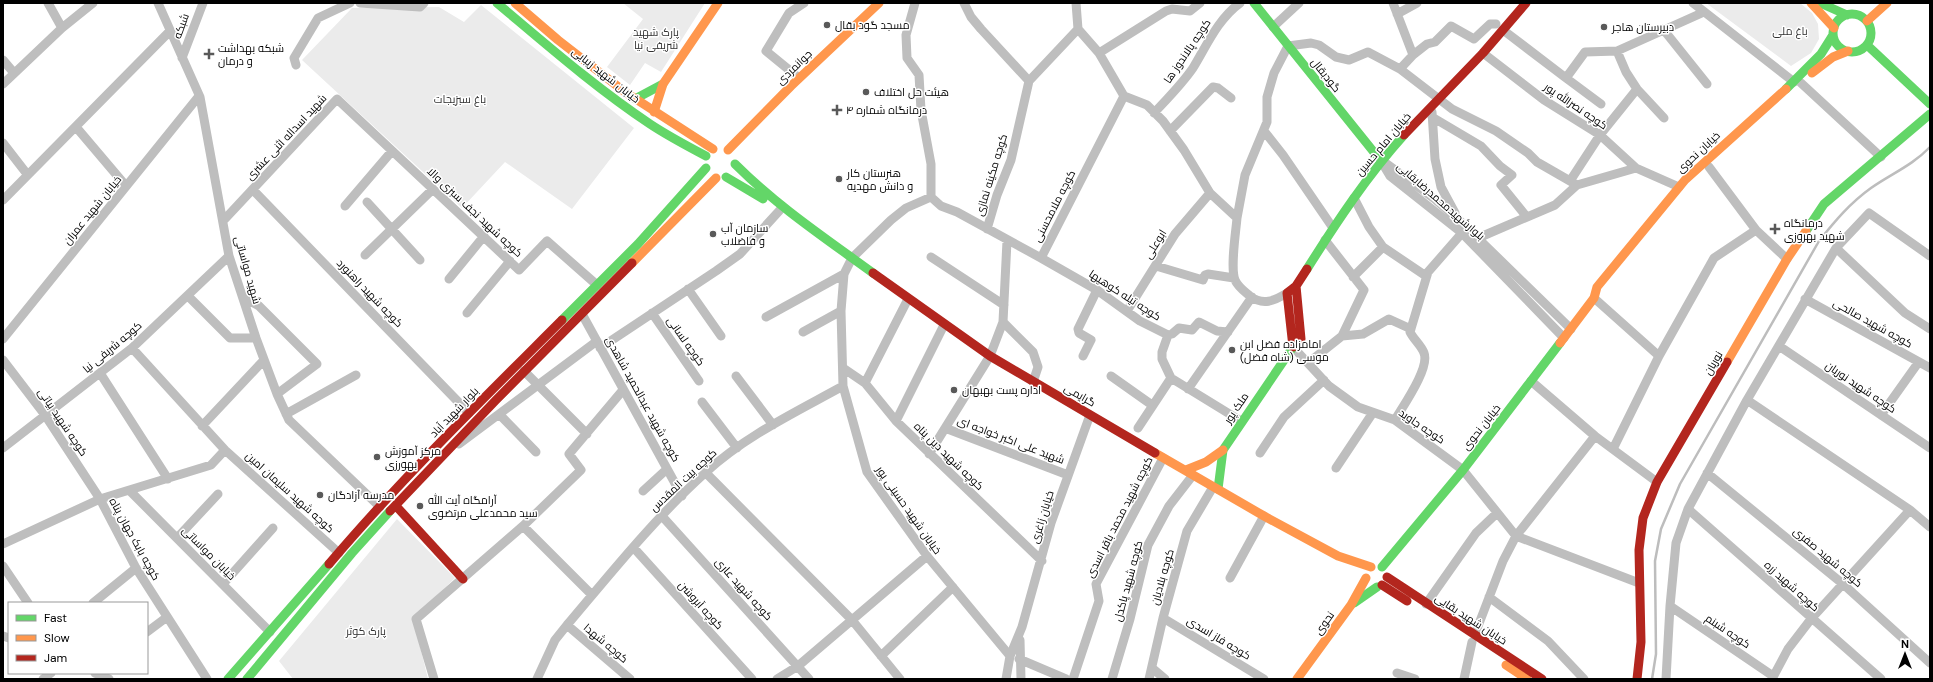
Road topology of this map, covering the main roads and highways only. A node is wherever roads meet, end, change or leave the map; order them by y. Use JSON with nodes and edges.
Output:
{"nodes":[{"id":1,"x":516,"y":3,"type":"edge"},
{"id":2,"x":718,"y":3,"type":"edge"},
{"id":3,"x":879,"y":3,"type":"edge"},
{"id":4,"x":1254,"y":3,"type":"edge"},
{"id":5,"x":1811,"y":3,"type":"edge"},
{"id":6,"x":1820,"y":3,"type":"edge"},
{"id":7,"x":1887,"y":3,"type":"edge"},
{"id":8,"x":1522,"y":4,"type":"edge"},
{"id":9,"x":503,"y":5,"type":"edge"},
{"id":10,"x":1847,"y":15,"type":"junction"},
{"id":11,"x":1867,"y":21,"type":"junction"},
{"id":12,"x":1834,"y":31,"type":"junction"},
{"id":13,"x":1867,"y":45,"type":"junction"},
{"id":14,"x":1848,"y":51,"type":"junction"},
{"id":15,"x":1798,"y":82,"type":"junction"},
{"id":16,"x":663,"y":84,"type":"junction"},
{"id":17,"x":635,"y":99,"type":"junction"},
{"id":18,"x":1930,"y":104,"type":"edge"},
{"id":19,"x":654,"y":112,"type":"junction"},
{"id":20,"x":1930,"y":114,"type":"edge"},
{"id":21,"x":728,"y":150,"type":"junction"},
{"id":22,"x":710,"y":153,"type":"junction"},
{"id":23,"x":1381,"y":161,"type":"junction"},
{"id":24,"x":735,"y":164,"type":"junction"},
{"id":25,"x":706,"y":168,"type":"junction"},
{"id":26,"x":726,"y":176,"type":"junction"},
{"id":27,"x":697,"y":177,"type":"junction"},
{"id":28,"x":716,"y":178,"type":"junction"},
{"id":29,"x":707,"y":187,"type":"junction"},
{"id":30,"x":793,"y":216,"type":"junction"},
{"id":31,"x":1296,"y":286,"type":"junction"},
{"id":32,"x":1594,"y":298,"type":"junction"},
{"id":33,"x":1293,"y":347,"type":"junction"},
{"id":34,"x":1223,"y":450,"type":"junction"},
{"id":35,"x":1190,"y":472,"type":"junction"},
{"id":36,"x":1216,"y":488,"type":"junction"},
{"id":37,"x":396,"y":506,"type":"junction"},
{"id":38,"x":1338,"y":556,"type":"junction"},
{"id":39,"x":1371,"y":567,"type":"junction"},
{"id":40,"x":1382,"y":567,"type":"junction"},
{"id":41,"x":1366,"y":577,"type":"junction"},
{"id":42,"x":1387,"y":577,"type":"junction"},
{"id":43,"x":463,"y":579,"type":"road end"},
{"id":44,"x":1379,"y":586,"type":"junction"},
{"id":45,"x":1351,"y":605,"type":"junction"},
{"id":46,"x":1474,"y":638,"type":"junction"},
{"id":47,"x":228,"y":679,"type":"edge"},
{"id":48,"x":247,"y":679,"type":"edge"},
{"id":49,"x":1298,"y":679,"type":"edge"},
{"id":50,"x":1527,"y":679,"type":"edge"},
{"id":51,"x":1542,"y":679,"type":"edge"},
{"id":52,"x":1637,"y":679,"type":"edge"}],
"edges":[{"from":1,"to":17,"type":"main road","name":"خیابان شهید زیبایی"},
{"from":2,"to":16,"type":"main road"},
{"from":3,"to":21,"type":"main road","name":"جوانمردی"},
{"from":4,"to":23,"type":"main road","name":"گودبقال"},
{"from":5,"to":12,"type":"main road"},
{"from":6,"to":10,"type":"main road"},
{"from":7,"to":11,"type":"main road"},
{"from":8,"to":23,"type":"main road","name":"خیابان امام حسین"},
{"from":9,"to":22,"type":"main road","name":"خیابان شهید زیبایی"},
{"from":10,"to":11,"type":"main road"},
{"from":10,"to":12,"type":"main road"},
{"from":11,"to":13,"type":"main road"},
{"from":12,"to":14,"type":"main road"},
{"from":12,"to":15,"type":"main road","name":"خیابان نحوی"},
{"from":13,"to":14,"type":"main road"},
{"from":13,"to":18,"type":"main road"},
{"from":14,"to":15,"type":"main road","name":"خیابان نحوی"},
{"from":15,"to":32,"type":"main road","name":"خیابان نحوی"},
{"from":15,"to":32,"type":"main road","name":"خیابان نحوی"},
{"from":16,"to":17,"type":"main road"},
{"from":16,"to":19,"type":"main road"},
{"from":17,"to":19,"type":"main road","name":"خیابان شهید زیبایی"},
{"from":19,"to":22,"type":"main road","name":"خیابان شهید زیبایی"},
{"from":20,"to":52,"type":"main road","name":"نوریان"},
{"from":21,"to":22,"type":"main road"},
{"from":21,"to":24,"type":"main road"},
{"from":22,"to":25,"type":"main road"},
{"from":23,"to":31,"type":"main road","name":"خیابان امام حسین"},
{"from":24,"to":26,"type":"main road"},
{"from":24,"to":30,"type":"main road"},
{"from":25,"to":27,"type":"main road","name":"بلوار شهید آباد"},
{"from":25,"to":28,"type":"main road"},
{"from":26,"to":28,"type":"main road"},
{"from":26,"to":30,"type":"main road"},
{"from":27,"to":29,"type":"main road"},
{"from":27,"to":47,"type":"main road","name":"بلوار شهید آباد"},
{"from":28,"to":29,"type":"main road","name":"بلوار شهید آباد"},
{"from":29,"to":37,"type":"main road","name":"بلوار شهید آباد"},
{"from":30,"to":35,"type":"main road","name":"گرایمی"},
{"from":31,"to":33,"type":"main road","name":"ملک پور"},
{"from":31,"to":33,"type":"main road","name":"خیابان امام حسین"},
{"from":32,"to":40,"type":"main road","name":"خیابان نحوی"},
{"from":33,"to":34,"type":"main road","name":"ملک پور"},
{"from":34,"to":35,"type":"main road"},
{"from":34,"to":36,"type":"main road","name":"ملک پور"},
{"from":35,"to":36,"type":"main road","name":"گرایمی"},
{"from":36,"to":38,"type":"main road","name":"گرایمی"},
{"from":37,"to":43,"type":"main road"},
{"from":37,"to":48,"type":"main road","name":"بلوار شهید آباد"},
{"from":38,"to":39,"type":"main road","name":"گرایمی"},
{"from":38,"to":41,"type":"main road"},
{"from":39,"to":40,"type":"main road"},
{"from":39,"to":41,"type":"main road"},
{"from":40,"to":42,"type":"main road"},
{"from":41,"to":44,"type":"main road"},
{"from":41,"to":45,"type":"main road","name":"نحوی"},
{"from":42,"to":44,"type":"main road"},
{"from":42,"to":46,"type":"main road","name":"خیابان شهید بقایی"},
{"from":44,"to":45,"type":"main road"},
{"from":44,"to":46,"type":"main road","name":"خیابان شهید بقایی"},
{"from":45,"to":49,"type":"main road","name":"نحوی"},
{"from":46,"to":50,"type":"main road","name":"خیابان شهید بقایی"},
{"from":46,"to":51,"type":"main road","name":"خیابان شهید بقایی"}]}
